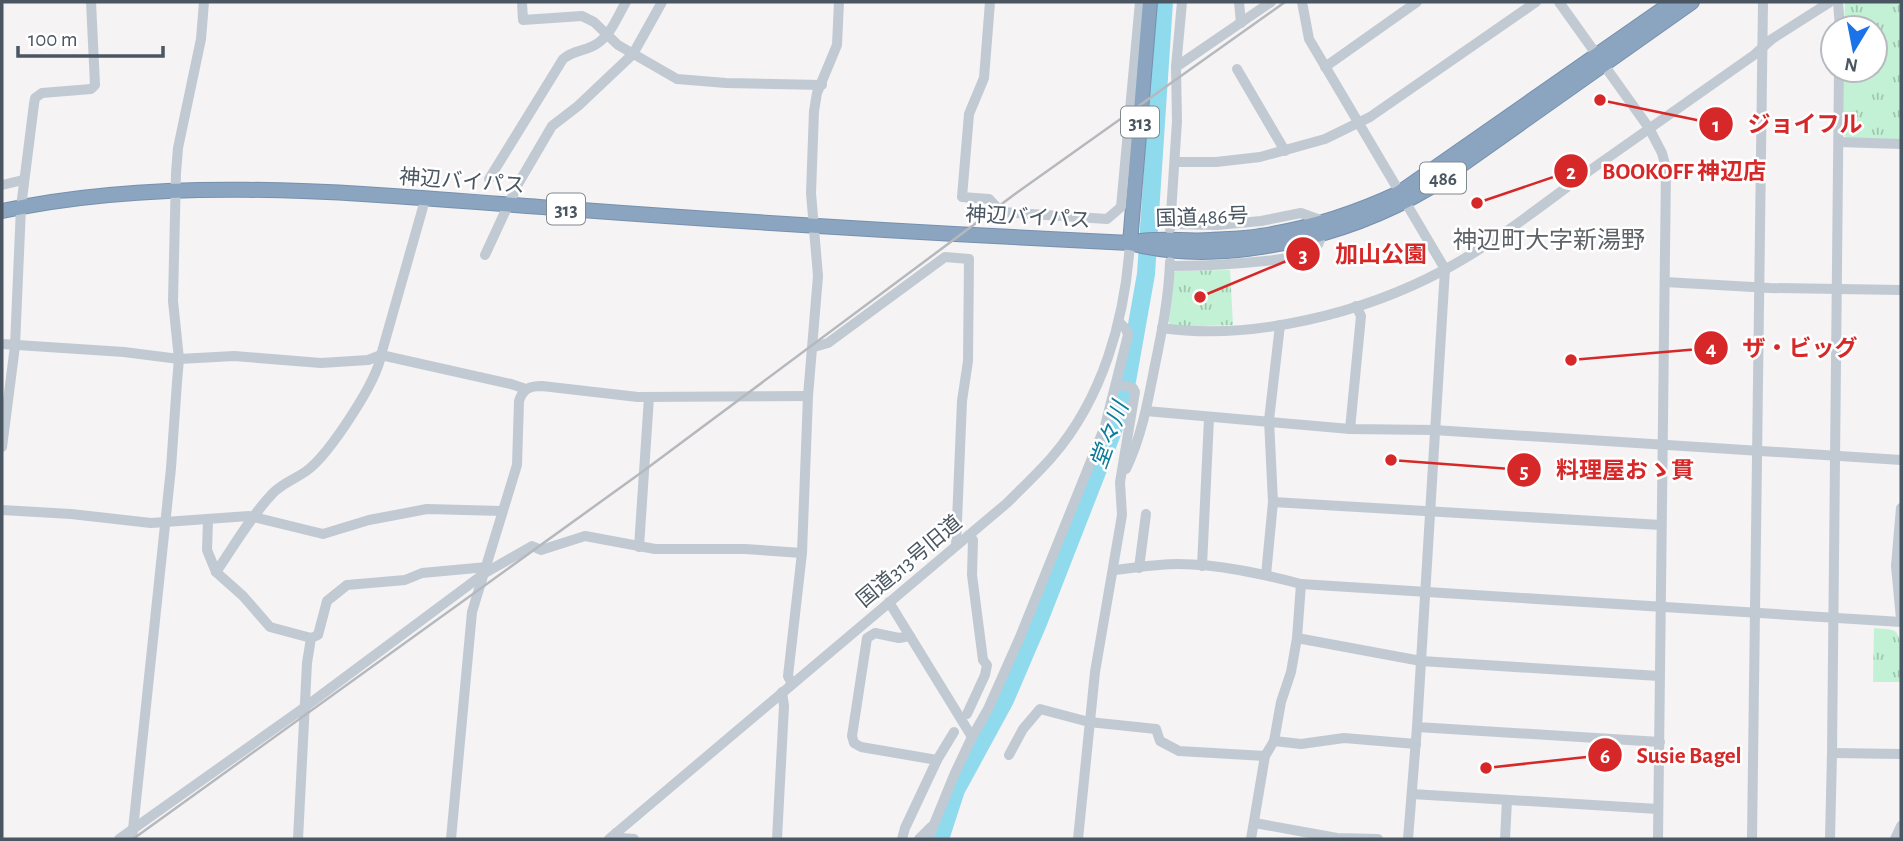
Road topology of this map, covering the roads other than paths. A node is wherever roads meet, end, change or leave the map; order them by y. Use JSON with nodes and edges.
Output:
{"nodes":[{"id":1,"x":91,"y":2,"type":"edge"},
{"id":2,"x":204,"y":2,"type":"edge"},
{"id":3,"x":522,"y":2,"type":"edge"},
{"id":4,"x":626,"y":2,"type":"edge"},
{"id":5,"x":662,"y":2,"type":"edge"},
{"id":6,"x":839,"y":2,"type":"edge"},
{"id":7,"x":990,"y":2,"type":"edge"},
{"id":8,"x":1140,"y":2,"type":"edge"},
{"id":9,"x":1150,"y":2,"type":"edge"},
{"id":10,"x":1182,"y":2,"type":"edge"},
{"id":11,"x":1238,"y":2,"type":"edge"},
{"id":12,"x":1271,"y":2,"type":"edge"},
{"id":13,"x":1302,"y":2,"type":"edge"},
{"id":14,"x":1417,"y":2,"type":"edge"},
{"id":15,"x":1536,"y":2,"type":"edge"},
{"id":16,"x":1559,"y":2,"type":"edge"},
{"id":17,"x":1673,"y":2,"type":"edge"},
{"id":18,"x":1692,"y":2,"type":"edge"},
{"id":19,"x":1763,"y":2,"type":"edge"},
{"id":20,"x":1829,"y":2,"type":"edge"},
{"id":21,"x":1241,"y":23,"type":"junction"},
{"id":22,"x":607,"y":36,"type":"junction"},
{"id":23,"x":1763,"y":46,"type":"junction"},
{"id":24,"x":633,"y":54,"type":"junction"},
{"id":25,"x":1600,"y":60,"type":"junction"},
{"id":26,"x":1176,"y":67,"type":"junction"},
{"id":27,"x":1325,"y":67,"type":"junction"},
{"id":28,"x":1237,"y":69,"type":"dead end"},
{"id":29,"x":1839,"y":84,"type":"edge"},
{"id":30,"x":822,"y":85,"type":"junction"},
{"id":31,"x":1358,"y":123,"type":"junction"},
{"id":32,"x":1649,"y":128,"type":"junction"},
{"id":33,"x":1839,"y":142,"type":"junction"},
{"id":34,"x":1901,"y":144,"type":"edge"},
{"id":35,"x":1285,"y":151,"type":"junction"},
{"id":36,"x":1175,"y":162,"type":"junction"},
{"id":37,"x":489,"y":179,"type":"dead end"},
{"id":38,"x":23,"y":180,"type":"junction"},
{"id":39,"x":2,"y":185,"type":"edge"},
{"id":40,"x":175,"y":191,"type":"junction"},
{"id":41,"x":1402,"y":197,"type":"junction"},
{"id":42,"x":425,"y":200,"type":"junction"},
{"id":43,"x":509,"y":205,"type":"junction"},
{"id":44,"x":21,"y":207,"type":"junction"},
{"id":45,"x":2,"y":211,"type":"edge"},
{"id":46,"x":812,"y":227,"type":"junction"},
{"id":47,"x":1323,"y":228,"type":"junction"},
{"id":48,"x":1145,"y":243,"type":"junction"},
{"id":49,"x":485,"y":255,"type":"dead end"},
{"id":50,"x":1446,"y":269,"type":"junction"},
{"id":51,"x":1665,"y":282,"type":"junction"},
{"id":52,"x":1759,"y":288,"type":"junction"},
{"id":53,"x":1836,"y":289,"type":"junction"},
{"id":54,"x":1901,"y":290,"type":"edge"},
{"id":55,"x":1356,"y":306,"type":"junction"},
{"id":56,"x":1119,"y":322,"type":"junction"},
{"id":57,"x":1280,"y":325,"type":"junction"},
{"id":58,"x":1162,"y":328,"type":"junction"},
{"id":59,"x":2,"y":344,"type":"edge"},
{"id":60,"x":15,"y":346,"type":"junction"},
{"id":61,"x":814,"y":347,"type":"junction"},
{"id":62,"x":381,"y":355,"type":"junction"},
{"id":63,"x":179,"y":359,"type":"junction"},
{"id":64,"x":1116,"y":384,"type":"junction"},
{"id":65,"x":526,"y":389,"type":"junction"},
{"id":66,"x":808,"y":396,"type":"junction"},
{"id":67,"x":649,"y":397,"type":"junction"},
{"id":68,"x":1146,"y":411,"type":"junction"},
{"id":69,"x":1209,"y":418,"type":"junction"},
{"id":70,"x":1269,"y":420,"type":"junction"},
{"id":71,"x":1350,"y":429,"type":"junction"},
{"id":72,"x":1434,"y":430,"type":"junction"},
{"id":73,"x":1662,"y":444,"type":"junction"},
{"id":74,"x":2,"y":447,"type":"edge"},
{"id":75,"x":1756,"y":451,"type":"junction"},
{"id":76,"x":1836,"y":455,"type":"junction"},
{"id":77,"x":1901,"y":460,"type":"edge"},
{"id":78,"x":1120,"y":482,"type":"junction"},
{"id":79,"x":1273,"y":502,"type":"junction"},
{"id":80,"x":1901,"y":508,"type":"edge"},
{"id":81,"x":2,"y":510,"type":"edge"},
{"id":82,"x":1429,"y":510,"type":"junction"},
{"id":83,"x":502,"y":512,"type":"junction"},
{"id":84,"x":1146,"y":514,"type":"dead end"},
{"id":85,"x":254,"y":517,"type":"junction"},
{"id":86,"x":208,"y":521,"type":"junction"},
{"id":87,"x":164,"y":523,"type":"junction"},
{"id":88,"x":1661,"y":524,"type":"junction"},
{"id":89,"x":969,"y":535,"type":"junction"},
{"id":90,"x":956,"y":545,"type":"junction"},
{"id":91,"x":639,"y":547,"type":"junction"},
{"id":92,"x":802,"y":553,"type":"junction"},
{"id":93,"x":1202,"y":566,"type":"junction"},
{"id":94,"x":1139,"y":568,"type":"junction"},
{"id":95,"x":486,"y":570,"type":"junction"},
{"id":96,"x":1112,"y":570,"type":"junction"},
{"id":97,"x":216,"y":572,"type":"junction"},
{"id":98,"x":1266,"y":575,"type":"junction"},
{"id":99,"x":1301,"y":584,"type":"junction"},
{"id":100,"x":1425,"y":592,"type":"junction"},
{"id":101,"x":889,"y":602,"type":"junction"},
{"id":102,"x":1662,"y":607,"type":"junction"},
{"id":103,"x":1755,"y":614,"type":"junction"},
{"id":104,"x":1832,"y":618,"type":"junction"},
{"id":105,"x":1901,"y":620,"type":"edge"},
{"id":106,"x":910,"y":636,"type":"junction"},
{"id":107,"x":311,"y":638,"type":"junction"},
{"id":108,"x":1297,"y":638,"type":"junction"},
{"id":109,"x":1421,"y":661,"type":"junction"},
{"id":110,"x":1659,"y":676,"type":"junction"},
{"id":111,"x":792,"y":684,"type":"junction"},
{"id":112,"x":782,"y":692,"type":"junction"},
{"id":113,"x":305,"y":707,"type":"junction"},
{"id":114,"x":967,"y":714,"type":"dead end"},
{"id":115,"x":1089,"y":722,"type":"junction"},
{"id":116,"x":1416,"y":727,"type":"junction"},
{"id":117,"x":954,"y":732,"type":"dead end"},
{"id":118,"x":972,"y":737,"type":"junction"},
{"id":119,"x":1274,"y":741,"type":"junction"},
{"id":120,"x":1660,"y":743,"type":"junction"},
{"id":121,"x":1416,"y":744,"type":"junction"},
{"id":122,"x":1832,"y":753,"type":"junction"},
{"id":123,"x":1901,"y":754,"type":"edge"},
{"id":124,"x":1009,"y":755,"type":"dead end"},
{"id":125,"x":1265,"y":756,"type":"junction"},
{"id":126,"x":937,"y":760,"type":"junction"},
{"id":127,"x":1412,"y":794,"type":"junction"},
{"id":128,"x":1507,"y":800,"type":"junction"},
{"id":129,"x":1658,"y":809,"type":"junction"},
{"id":130,"x":1255,"y":823,"type":"junction"},
{"id":131,"x":1901,"y":826,"type":"edge"},
{"id":132,"x":932,"y":827,"type":"junction"},
{"id":133,"x":133,"y":834,"type":"edge"},
{"id":134,"x":613,"y":836,"type":"edge"},
{"id":135,"x":119,"y":839,"type":"edge"},
{"id":136,"x":298,"y":839,"type":"edge"},
{"id":137,"x":451,"y":839,"type":"edge"},
{"id":138,"x":634,"y":839,"type":"edge"},
{"id":139,"x":777,"y":839,"type":"edge"},
{"id":140,"x":902,"y":839,"type":"edge"},
{"id":141,"x":919,"y":839,"type":"edge"},
{"id":142,"x":928,"y":839,"type":"edge"},
{"id":143,"x":1078,"y":839,"type":"edge"},
{"id":144,"x":1251,"y":839,"type":"edge"},
{"id":145,"x":1378,"y":839,"type":"edge"},
{"id":146,"x":1408,"y":839,"type":"edge"},
{"id":147,"x":1505,"y":839,"type":"edge"},
{"id":148,"x":1658,"y":839,"type":"edge"},
{"id":149,"x":1752,"y":839,"type":"edge"},
{"id":150,"x":1830,"y":839,"type":"edge"},
{"id":151,"x":1895,"y":839,"type":"edge"}],
"edges":[{"from":1,"to":38,"type":"street"},
{"from":2,"to":40,"type":"street"},
{"from":3,"to":22,"type":"street"},
{"from":4,"to":22,"type":"street"},
{"from":5,"to":24,"type":"street"},
{"from":6,"to":30,"type":"street"},
{"from":7,"to":8,"type":"street"},
{"from":9,"to":48,"type":"highway","number":"313"},
{"from":10,"to":26,"type":"street"},
{"from":11,"to":21,"type":"street"},
{"from":12,"to":21,"type":"street"},
{"from":13,"to":27,"type":"street"},
{"from":14,"to":27,"type":"street"},
{"from":15,"to":31,"type":"street"},
{"from":16,"to":25,"type":"street"},
{"from":17,"to":25,"type":"highway","name":"国道486号","number":"486"},
{"from":18,"to":25,"type":"highway","name":"国道486号","number":"486"},
{"from":19,"to":23,"type":"street"},
{"from":20,"to":23,"type":"street"},
{"from":21,"to":26,"type":"street"},
{"from":22,"to":24,"type":"street"},
{"from":22,"to":37,"type":"street"},
{"from":23,"to":32,"type":"street"},
{"from":23,"to":52,"type":"street"},
{"from":24,"to":30,"type":"street"},
{"from":24,"to":43,"type":"street"},
{"from":25,"to":32,"type":"street"},
{"from":25,"to":41,"type":"highway","name":"国道486号","number":"486"},
{"from":26,"to":36,"type":"street"},
{"from":27,"to":31,"type":"street"},
{"from":28,"to":35,"type":"street"},
{"from":29,"to":33,"type":"street"},
{"from":30,"to":46,"type":"street"},
{"from":31,"to":35,"type":"street"},
{"from":31,"to":41,"type":"street"},
{"from":32,"to":50,"type":"street"},
{"from":32,"to":51,"type":"street"},
{"from":33,"to":34,"type":"street"},
{"from":33,"to":53,"type":"street"},
{"from":35,"to":36,"type":"street"},
{"from":36,"to":47,"type":"street"},
{"from":38,"to":39,"type":"street"},
{"from":38,"to":44,"type":"street"},
{"from":40,"to":42,"type":"highway","name":"神辺バイパス","number":"313"},
{"from":40,"to":44,"type":"highway","name":"神辺バイパス","number":"313"},
{"from":40,"to":63,"type":"street"},
{"from":41,"to":47,"type":"highway","name":"国道486号","number":"486"},
{"from":41,"to":50,"type":"street"},
{"from":42,"to":43,"type":"highway","name":"神辺バイパス","number":"313"},
{"from":42,"to":62,"type":"street"},
{"from":43,"to":46,"type":"highway","name":"神辺バイパス","number":"313"},
{"from":43,"to":49,"type":"street"},
{"from":44,"to":45,"type":"highway","name":"神辺バイパス","number":"313"},
{"from":44,"to":60,"type":"street"},
{"from":46,"to":48,"type":"highway","name":"神辺バイパス","number":"313"},
{"from":46,"to":61,"type":"street"},
{"from":47,"to":48,"type":"highway","name":"国道486号","number":"486"},
{"from":47,"to":58,"type":"street"},
{"from":48,"to":56,"type":"street","name":"国道313号旧道"},
{"from":50,"to":55,"type":"street"},
{"from":50,"to":72,"type":"street"},
{"from":51,"to":52,"type":"street"},
{"from":51,"to":73,"type":"street"},
{"from":52,"to":53,"type":"street"},
{"from":52,"to":75,"type":"street"},
{"from":53,"to":54,"type":"street"},
{"from":53,"to":76,"type":"street"},
{"from":55,"to":57,"type":"street"},
{"from":55,"to":71,"type":"street"},
{"from":56,"to":64,"type":"street"},
{"from":56,"to":89,"type":"street","name":"国道313号旧道"},
{"from":57,"to":58,"type":"street"},
{"from":57,"to":70,"type":"street"},
{"from":58,"to":68,"type":"street"},
{"from":59,"to":60,"type":"street"},
{"from":60,"to":63,"type":"street"},
{"from":60,"to":74,"type":"street"},
{"from":61,"to":66,"type":"street"},
{"from":61,"to":90,"type":"street"},
{"from":62,"to":63,"type":"street"},
{"from":62,"to":65,"type":"street"},
{"from":62,"to":85,"type":"street"},
{"from":63,"to":87,"type":"street"},
{"from":64,"to":78,"type":"street"},
{"from":64,"to":118,"type":"street"},
{"from":65,"to":67,"type":"street"},
{"from":65,"to":83,"type":"street"},
{"from":66,"to":67,"type":"street"},
{"from":66,"to":92,"type":"street"},
{"from":67,"to":91,"type":"street"},
{"from":68,"to":69,"type":"street"},
{"from":68,"to":78,"type":"street"},
{"from":69,"to":70,"type":"street"},
{"from":69,"to":93,"type":"street"},
{"from":70,"to":71,"type":"street"},
{"from":70,"to":79,"type":"street"},
{"from":71,"to":72,"type":"street"},
{"from":72,"to":73,"type":"street"},
{"from":72,"to":82,"type":"street"},
{"from":73,"to":75,"type":"street"},
{"from":73,"to":88,"type":"street"},
{"from":75,"to":76,"type":"street"},
{"from":75,"to":103,"type":"street"},
{"from":76,"to":77,"type":"street"},
{"from":76,"to":104,"type":"street"},
{"from":78,"to":96,"type":"street"},
{"from":79,"to":82,"type":"street"},
{"from":79,"to":98,"type":"street"},
{"from":80,"to":105,"type":"street"},
{"from":81,"to":87,"type":"street"},
{"from":82,"to":88,"type":"street"},
{"from":82,"to":100,"type":"street"},
{"from":83,"to":85,"type":"street"},
{"from":83,"to":95,"type":"street"},
{"from":84,"to":94,"type":"street"},
{"from":85,"to":86,"type":"street"},
{"from":85,"to":97,"type":"street"},
{"from":86,"to":87,"type":"street"},
{"from":86,"to":97,"type":"street"},
{"from":87,"to":133,"type":"street"},
{"from":88,"to":102,"type":"street"},
{"from":89,"to":90,"type":"street","name":"国道313号旧道"},
{"from":89,"to":114,"type":"street"},
{"from":90,"to":101,"type":"street","name":"国道313号旧道"},
{"from":91,"to":92,"type":"street"},
{"from":91,"to":95,"type":"street"},
{"from":92,"to":111,"type":"street"},
{"from":93,"to":94,"type":"street"},
{"from":93,"to":98,"type":"street"},
{"from":94,"to":96,"type":"street"},
{"from":95,"to":107,"type":"street"},
{"from":95,"to":113,"type":"street"},
{"from":95,"to":137,"type":"street"},
{"from":96,"to":115,"type":"street"},
{"from":97,"to":107,"type":"street"},
{"from":98,"to":99,"type":"street"},
{"from":99,"to":100,"type":"street"},
{"from":99,"to":108,"type":"street"},
{"from":100,"to":102,"type":"street"},
{"from":100,"to":109,"type":"street"},
{"from":101,"to":106,"type":"street"},
{"from":101,"to":111,"type":"street","name":"国道313号旧道"},
{"from":102,"to":103,"type":"street"},
{"from":102,"to":110,"type":"street"},
{"from":103,"to":104,"type":"street"},
{"from":103,"to":149,"type":"street"},
{"from":104,"to":105,"type":"street"},
{"from":104,"to":122,"type":"street"},
{"from":106,"to":118,"type":"street"},
{"from":106,"to":126,"type":"street"},
{"from":107,"to":113,"type":"street"},
{"from":108,"to":109,"type":"street"},
{"from":108,"to":119,"type":"street"},
{"from":109,"to":110,"type":"street"},
{"from":109,"to":116,"type":"street"},
{"from":110,"to":120,"type":"street"},
{"from":111,"to":112,"type":"street","name":"国道313号旧道"},
{"from":112,"to":134,"type":"street","name":"国道313号旧道"},
{"from":112,"to":139,"type":"street"},
{"from":113,"to":133,"type":"street"},
{"from":113,"to":136,"type":"street"},
{"from":115,"to":124,"type":"street"},
{"from":115,"to":125,"type":"street"},
{"from":115,"to":143,"type":"street"},
{"from":116,"to":120,"type":"street"},
{"from":116,"to":121,"type":"street"},
{"from":117,"to":126,"type":"street"},
{"from":118,"to":132,"type":"street"},
{"from":119,"to":121,"type":"street"},
{"from":119,"to":125,"type":"street"},
{"from":120,"to":129,"type":"street"},
{"from":121,"to":127,"type":"street"},
{"from":122,"to":123,"type":"street"},
{"from":122,"to":150,"type":"street"},
{"from":125,"to":130,"type":"street"},
{"from":126,"to":140,"type":"street"},
{"from":127,"to":128,"type":"street"},
{"from":127,"to":146,"type":"street"},
{"from":128,"to":129,"type":"street"},
{"from":128,"to":147,"type":"street"},
{"from":129,"to":148,"type":"street"},
{"from":130,"to":144,"type":"street"},
{"from":130,"to":145,"type":"street"},
{"from":131,"to":151,"type":"street"},
{"from":132,"to":141,"type":"street"},
{"from":132,"to":142,"type":"street"},
{"from":133,"to":135,"type":"street"},
{"from":134,"to":138,"type":"street"}]}
